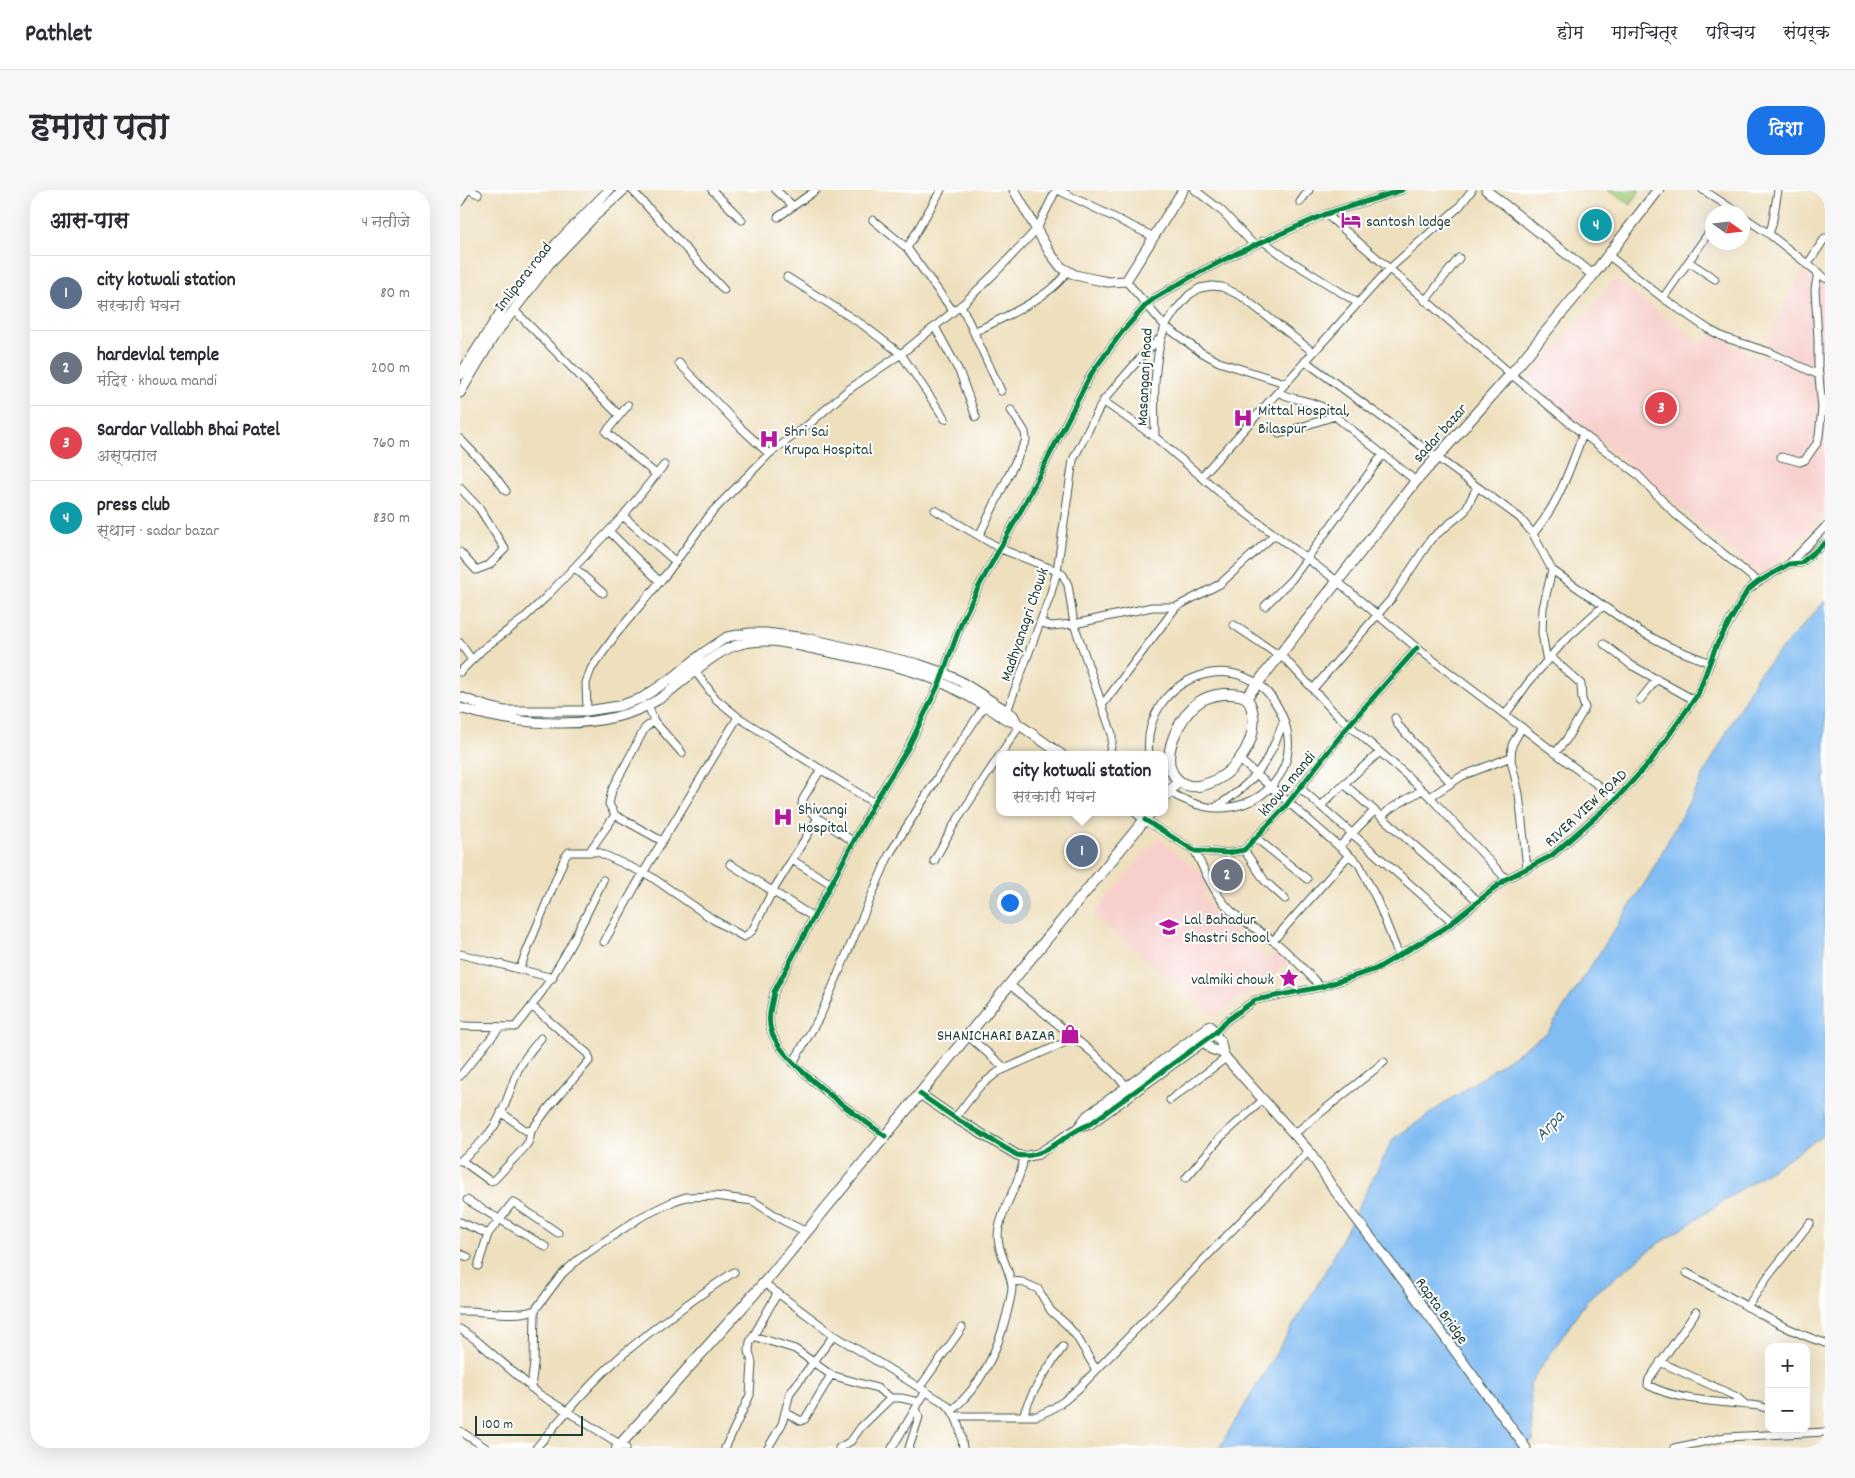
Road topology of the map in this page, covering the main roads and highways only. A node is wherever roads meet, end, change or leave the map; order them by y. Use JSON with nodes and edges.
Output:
{"nodes":[{"id":1,"x":1658,"y":190,"type":"edge"},
{"id":2,"x":1246,"y":698,"type":"junction"},
{"id":3,"x":1179,"y":781,"type":"junction"},
{"id":4,"x":1168,"y":790,"type":"edge"},
{"id":5,"x":1148,"y":816,"type":"edge"},
{"id":6,"x":621,"y":1447,"type":"edge"}],
"edges":[{"from":1,"to":2,"type":"main road","name":"sadar bazar"},
{"from":2,"to":3,"type":"main road"},
{"from":2,"to":3,"type":"main road"},
{"from":3,"to":4,"type":"main road"},
{"from":5,"to":6,"type":"main road"}]}
